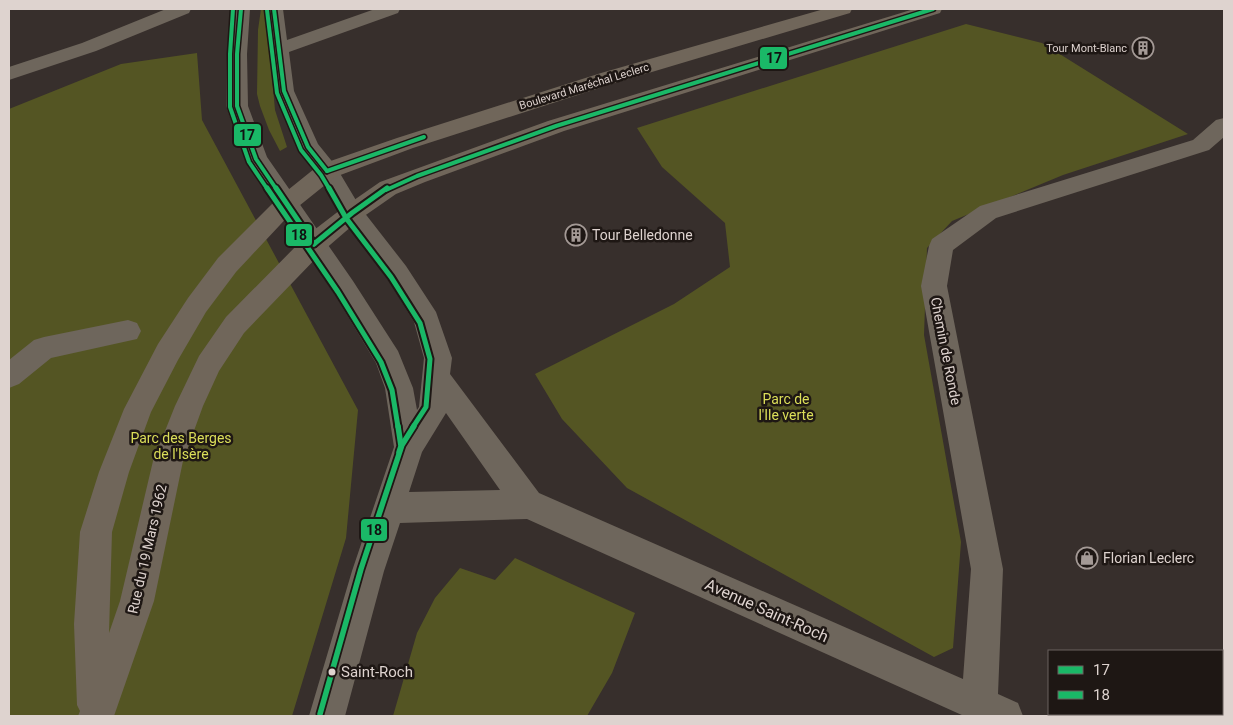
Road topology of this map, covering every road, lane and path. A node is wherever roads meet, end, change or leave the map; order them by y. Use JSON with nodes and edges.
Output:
{"nodes":[{"id":1,"x":182,"y":9,"type":"edge"},
{"id":2,"x":241,"y":9,"type":"edge"},
{"id":3,"x":274,"y":9,"type":"edge"},
{"id":4,"x":391,"y":9,"type":"edge"},
{"id":5,"x":843,"y":9,"type":"edge"},
{"id":6,"x":933,"y":9,"type":"edge"},
{"id":7,"x":89,"y":47,"type":"junction"},
{"id":8,"x":280,"y":49,"type":"junction"},
{"id":9,"x":9,"y":74,"type":"edge"},
{"id":10,"x":9,"y":85,"type":"edge"},
{"id":11,"x":1224,"y":125,"type":"edge"},
{"id":12,"x":327,"y":171,"type":"junction"},
{"id":13,"x":286,"y":204,"type":"junction"},
{"id":14,"x":352,"y":213,"type":"junction"},
{"id":15,"x":314,"y":244,"type":"junction"},
{"id":16,"x":128,"y":332,"type":"dead end"},
{"id":17,"x":9,"y":376,"type":"edge"},
{"id":18,"x":436,"y":376,"type":"junction"},
{"id":19,"x":409,"y":447,"type":"junction"},
{"id":20,"x":528,"y":504,"type":"junction"},
{"id":21,"x":389,"y":508,"type":"junction"},
{"id":22,"x":992,"y":710,"type":"edge"},
{"id":23,"x":96,"y":716,"type":"edge"},
{"id":24,"x":327,"y":716,"type":"edge"}],
"edges":[{"from":1,"to":7,"type":"street"},
{"from":2,"to":13,"type":"street"},
{"from":3,"to":8,"type":"street"},
{"from":4,"to":8,"type":"street"},
{"from":5,"to":12,"type":"main road","name":"Boulevard Maréchal Leclerc"},
{"from":6,"to":14,"type":"main road"},
{"from":7,"to":9,"type":"street"},
{"from":7,"to":10,"type":"street"},
{"from":8,"to":12,"type":"street"},
{"from":11,"to":22,"type":"street","name":"Chemin de Ronde"},
{"from":12,"to":13,"type":"main road","name":"Boulevard Maréchal Leclerc"},
{"from":12,"to":14,"type":"street"},
{"from":13,"to":15,"type":"street"},
{"from":13,"to":23,"type":"main road","name":"Rue du 19 Mars 1962"},
{"from":14,"to":15,"type":"main road","name":"Rue du 19 Mars 1962"},
{"from":14,"to":18,"type":"street"},
{"from":15,"to":19,"type":"street"},
{"from":15,"to":23,"type":"main road","name":"Rue du 19 Mars 1962"},
{"from":16,"to":17,"type":"street"},
{"from":18,"to":19,"type":"street"},
{"from":18,"to":20,"type":"street"},
{"from":19,"to":21,"type":"street"},
{"from":20,"to":21,"type":"street","name":"Avenue Saint-Roch"},
{"from":20,"to":22,"type":"street","name":"Avenue Saint-Roch"},
{"from":21,"to":24,"type":"street"}]}
